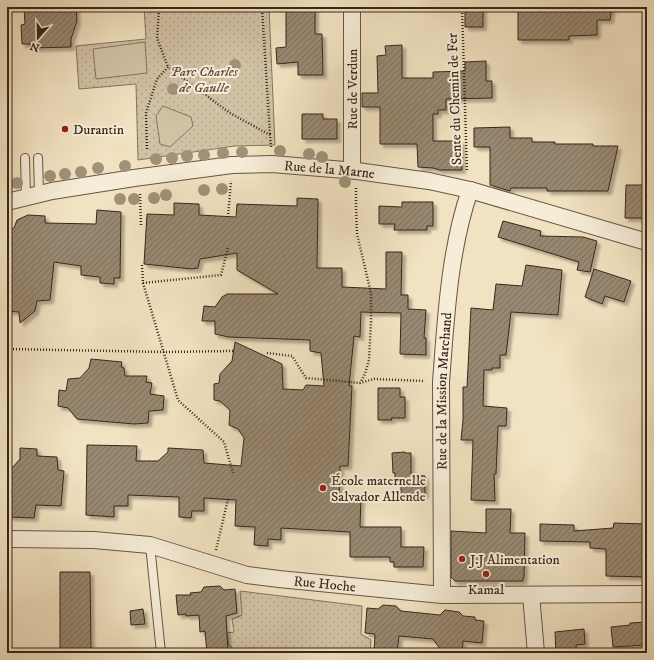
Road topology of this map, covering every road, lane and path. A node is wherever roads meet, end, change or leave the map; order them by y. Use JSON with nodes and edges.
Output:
{"nodes":[{"id":1,"x":158,"y":7,"type":"edge"},
{"id":2,"x":262,"y":7,"type":"edge"},
{"id":3,"x":352,"y":7,"type":"edge"},
{"id":4,"x":462,"y":7,"type":"edge"},
{"id":5,"x":168,"y":66,"type":"junction"},
{"id":6,"x":270,"y":135,"type":"junction"},
{"id":7,"x":147,"y":149,"type":"dead end"},
{"id":8,"x":25,"y":158,"type":"dead end"},
{"id":9,"x":38,"y":158,"type":"dead end"},
{"id":10,"x":272,"y":164,"type":"junction"},
{"id":11,"x":232,"y":165,"type":"junction"},
{"id":12,"x":356,"y":171,"type":"junction"},
{"id":13,"x":139,"y":177,"type":"junction"},
{"id":14,"x":470,"y":190,"type":"junction"},
{"id":15,"x":33,"y":195,"type":"junction"},
{"id":16,"x":7,"y":202,"type":"edge"},
{"id":17,"x":228,"y":217,"type":"dead end"},
{"id":18,"x":141,"y":226,"type":"dead end"},
{"id":19,"x":647,"y":242,"type":"edge"},
{"id":20,"x":228,"y":248,"type":"dead end"},
{"id":21,"x":142,"y":265,"type":"dead end"},
{"id":22,"x":143,"y":283,"type":"junction"},
{"id":23,"x":7,"y":350,"type":"edge"},
{"id":24,"x":234,"y":351,"type":"dead end"},
{"id":25,"x":164,"y":352,"type":"junction"},
{"id":26,"x":267,"y":353,"type":"dead end"},
{"id":27,"x":441,"y":382,"type":"junction"},
{"id":28,"x":360,"y":383,"type":"junction"},
{"id":29,"x":233,"y":473,"type":"dead end"},
{"id":30,"x":228,"y":499,"type":"dead end"},
{"id":31,"x":7,"y":539,"type":"edge"},
{"id":32,"x":150,"y":545,"type":"junction"},
{"id":33,"x":213,"y":564,"type":"junction"},
{"id":34,"x":647,"y":594,"type":"edge"},
{"id":35,"x":442,"y":595,"type":"junction"},
{"id":36,"x":531,"y":595,"type":"junction"},
{"id":37,"x":161,"y":653,"type":"edge"},
{"id":38,"x":536,"y":653,"type":"edge"}],
"edges":[{"from":1,"to":5,"type":"path"},
{"from":2,"to":6,"type":"path"},
{"from":3,"to":12,"type":"street","name":"Rue de Verdun"},
{"from":4,"to":14,"type":"path","name":"Sente du Chemin de Fer"},
{"from":5,"to":6,"type":"path"},
{"from":5,"to":7,"type":"path"},
{"from":6,"to":10,"type":"path"},
{"from":8,"to":15,"type":"lane"},
{"from":9,"to":15,"type":"lane"},
{"from":10,"to":11,"type":"street","name":"Rue de la Marne"},
{"from":10,"to":12,"type":"street","name":"Rue de la Marne"},
{"from":11,"to":13,"type":"street","name":"Rue de la Marne"},
{"from":11,"to":17,"type":"path"},
{"from":12,"to":14,"type":"street","name":"Rue de la Marne"},
{"from":12,"to":28,"type":"path"},
{"from":13,"to":15,"type":"street","name":"Rue de la Marne"},
{"from":13,"to":18,"type":"path"},
{"from":14,"to":19,"type":"street","name":"Rue de la Marne"},
{"from":14,"to":27,"type":"street","name":"Rue de la Mission Marchand"},
{"from":15,"to":16,"type":"street","name":"Rue de la Marne"},
{"from":20,"to":22,"type":"path"},
{"from":21,"to":22,"type":"path"},
{"from":22,"to":25,"type":"path"},
{"from":23,"to":25,"type":"path"},
{"from":24,"to":25,"type":"path"},
{"from":25,"to":29,"type":"path"},
{"from":26,"to":28,"type":"path"},
{"from":27,"to":28,"type":"path"},
{"from":27,"to":35,"type":"street","name":"Rue de la Mission Marchand"},
{"from":30,"to":33,"type":"path"},
{"from":31,"to":32,"type":"street","name":"Rue Hoche"},
{"from":32,"to":33,"type":"street","name":"Rue Hoche"},
{"from":32,"to":37,"type":"lane"},
{"from":33,"to":35,"type":"street","name":"Rue Hoche"},
{"from":34,"to":36,"type":"street","name":"Rue Hoche"},
{"from":35,"to":36,"type":"street","name":"Rue Hoche"},
{"from":36,"to":38,"type":"street"}]}
